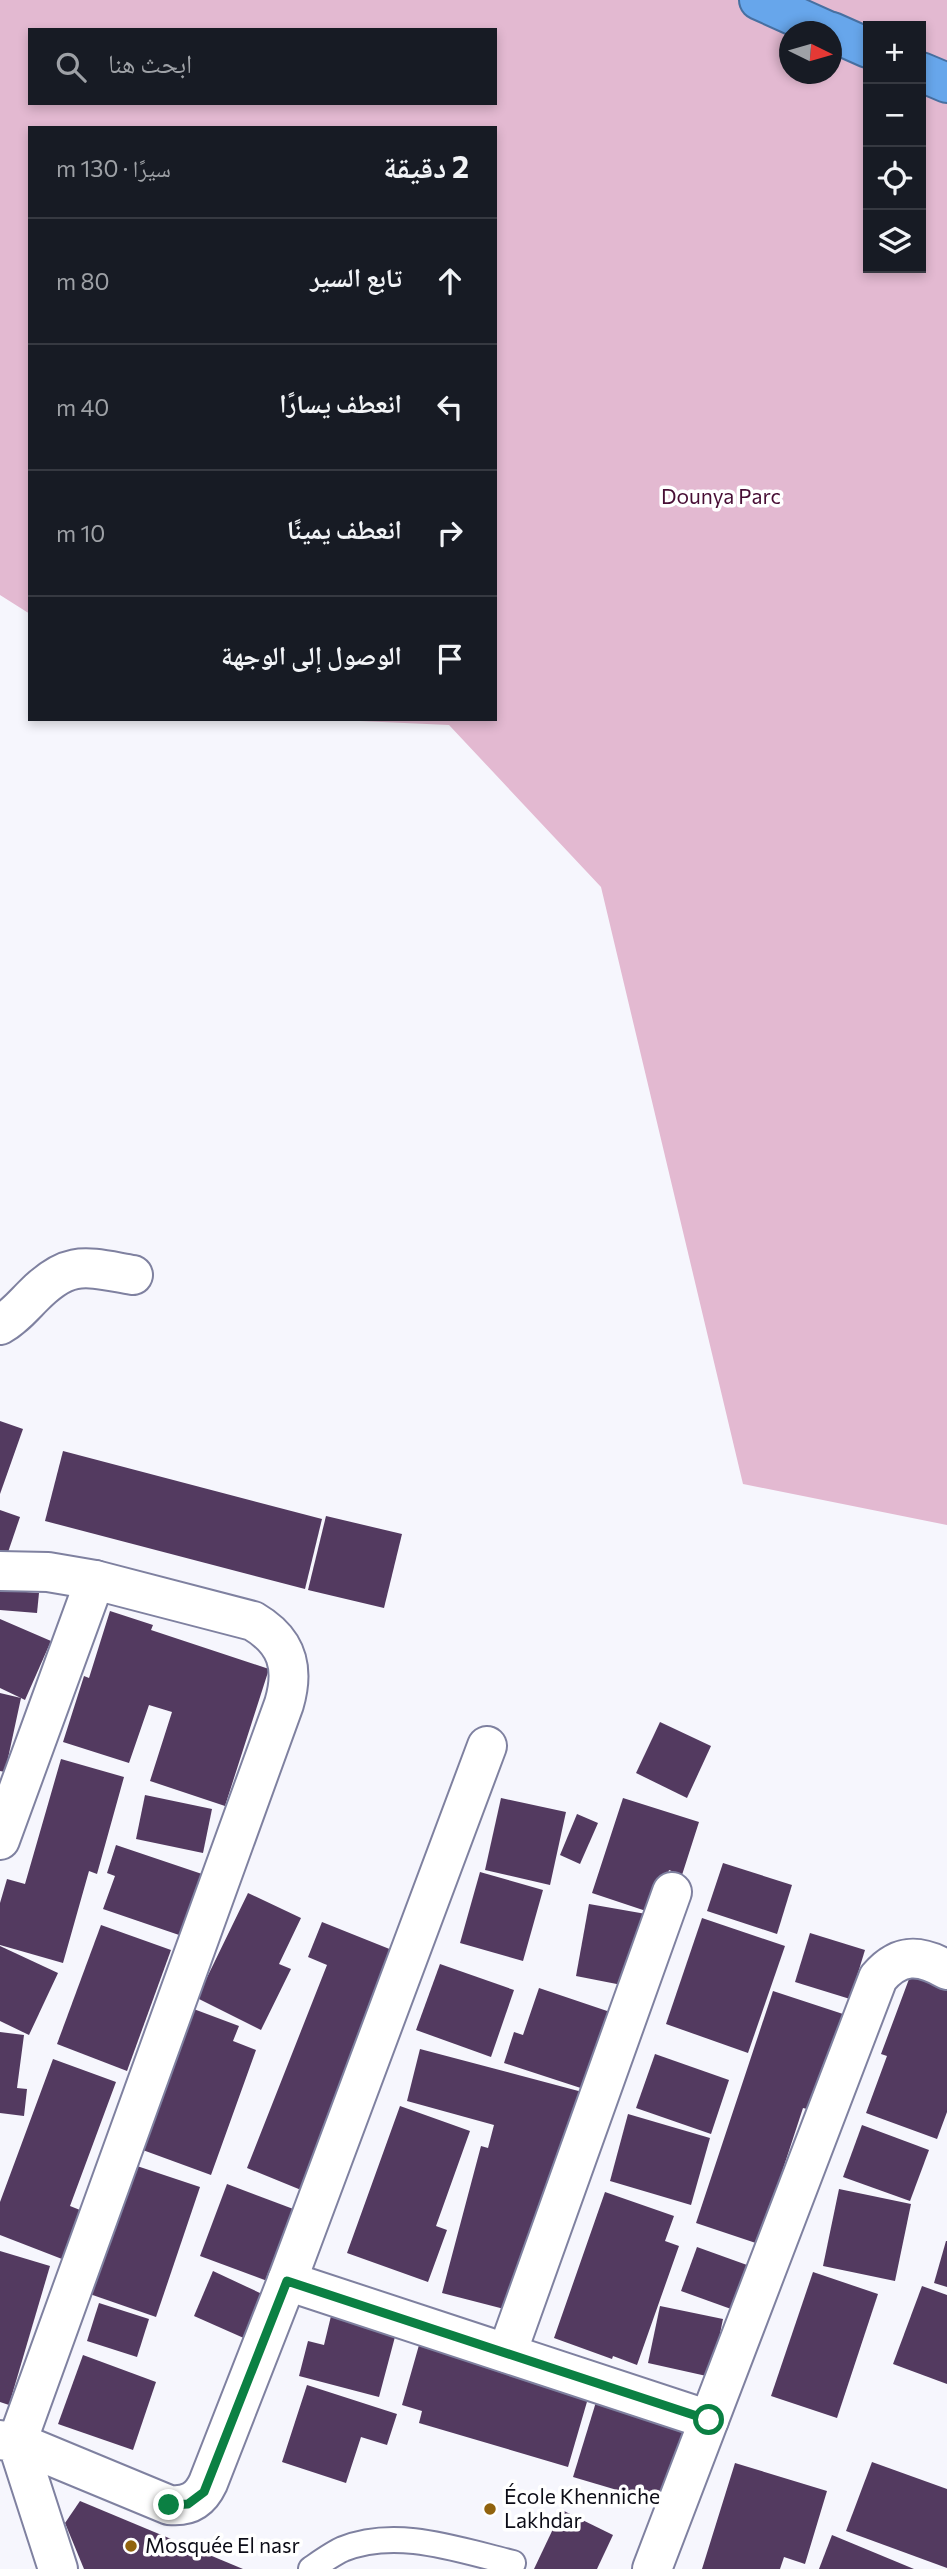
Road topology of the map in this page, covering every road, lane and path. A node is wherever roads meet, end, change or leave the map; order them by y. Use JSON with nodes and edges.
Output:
{"nodes":[{"id":1,"x":759,"y":0,"type":"edge"},
{"id":2,"x":806,"y":21,"type":"edge"},
{"id":3,"x":842,"y":37,"type":"edge"},
{"id":4,"x":863,"y":46,"type":"edge"},
{"id":5,"x":926,"y":74,"type":"edge"},
{"id":6,"x":947,"y":83,"type":"edge"},
{"id":7,"x":133,"y":1275,"type":"dead end"},
{"id":8,"x":0,"y":1325,"type":"edge"},
{"id":9,"x":0,"y":1571,"type":"edge"},
{"id":10,"x":95,"y":1580,"type":"junction"},
{"id":11,"x":487,"y":1746,"type":"dead end"},
{"id":12,"x":0,"y":1840,"type":"edge"},
{"id":13,"x":672,"y":1892,"type":"dead end"},
{"id":14,"x":947,"y":1970,"type":"edge"},
{"id":15,"x":287,"y":2281,"type":"junction"},
{"id":16,"x":507,"y":2353,"type":"junction"},
{"id":17,"x":709,"y":2420,"type":"junction"},
{"id":18,"x":8,"y":2441,"type":"edge"},
{"id":19,"x":513,"y":2563,"type":"dead end"},
{"id":20,"x":58,"y":2569,"type":"edge"},
{"id":21,"x":311,"y":2569,"type":"edge"},
{"id":22,"x":652,"y":2569,"type":"edge"}],
"edges":[{"from":1,"to":2,"type":"highway"},
{"from":3,"to":4,"type":"highway"},
{"from":5,"to":6,"type":"highway"},
{"from":7,"to":8,"type":"street"},
{"from":9,"to":10,"type":"street"},
{"from":10,"to":12,"type":"street"},
{"from":10,"to":18,"type":"street"},
{"from":11,"to":15,"type":"street"},
{"from":13,"to":16,"type":"street"},
{"from":14,"to":17,"type":"street"},
{"from":15,"to":16,"type":"street"},
{"from":15,"to":18,"type":"street"},
{"from":16,"to":17,"type":"street"},
{"from":17,"to":22,"type":"street"},
{"from":18,"to":20,"type":"street"},
{"from":19,"to":21,"type":"lane"}]}
